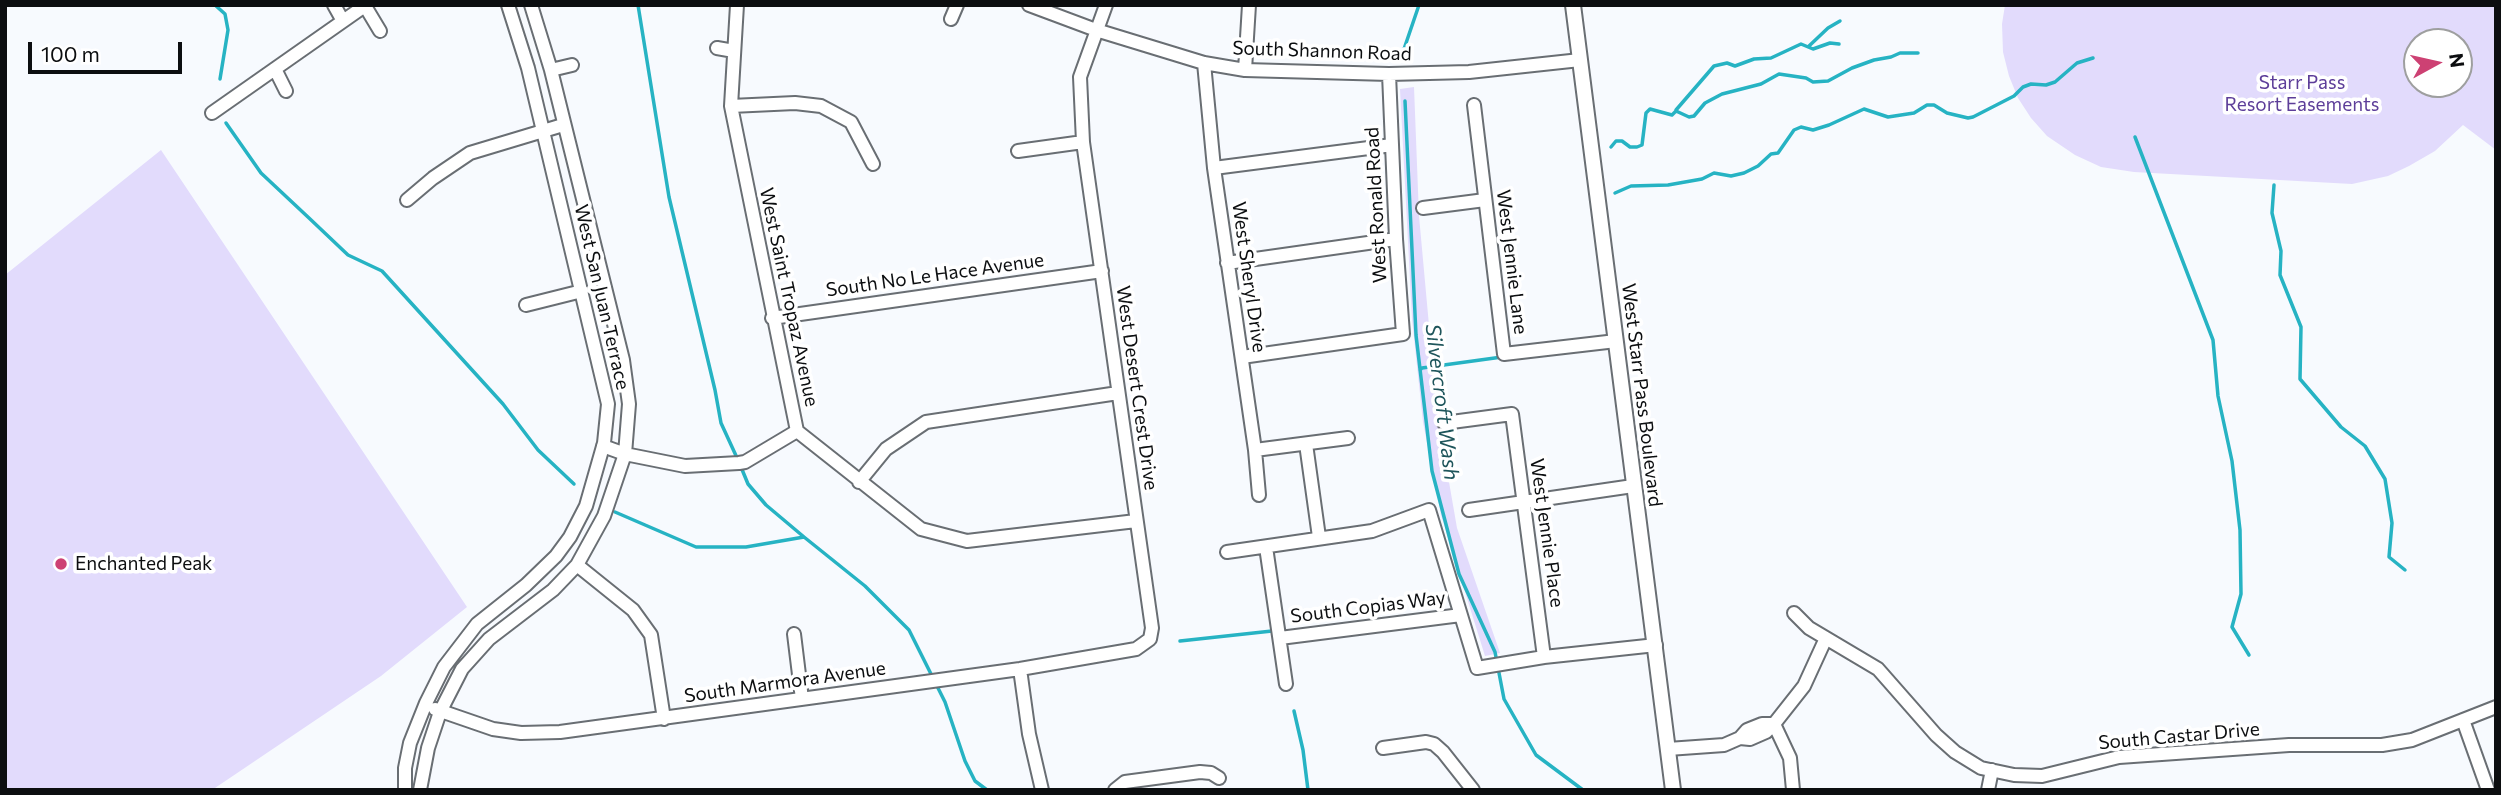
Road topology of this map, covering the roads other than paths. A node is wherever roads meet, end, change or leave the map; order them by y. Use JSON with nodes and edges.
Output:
{"nodes":[{"id":1,"x":334,"y":5,"type":"edge"},
{"id":2,"x":508,"y":5,"type":"edge"},
{"id":3,"x":531,"y":5,"type":"edge"},
{"id":4,"x":737,"y":5,"type":"edge"},
{"id":5,"x":957,"y":5,"type":"edge"},
{"id":6,"x":1029,"y":5,"type":"edge"},
{"id":7,"x":1106,"y":5,"type":"edge"},
{"id":8,"x":1248,"y":5,"type":"edge"},
{"id":9,"x":1573,"y":5,"type":"edge"},
{"id":10,"x":366,"y":6,"type":"edge"},
{"id":11,"x":951,"y":19,"type":"dead end"},
{"id":12,"x":343,"y":20,"type":"junction"},
{"id":13,"x":1096,"y":30,"type":"junction"},
{"id":14,"x":380,"y":31,"type":"dead end"},
{"id":15,"x":717,"y":48,"type":"dead end"},
{"id":16,"x":734,"y":51,"type":"junction"},
{"id":17,"x":1580,"y":60,"type":"junction"},
{"id":18,"x":1203,"y":64,"type":"junction"},
{"id":19,"x":572,"y":65,"type":"dead end"},
{"id":20,"x":275,"y":69,"type":"junction"},
{"id":21,"x":551,"y":70,"type":"junction"},
{"id":22,"x":1245,"y":70,"type":"junction"},
{"id":23,"x":1389,"y":74,"type":"junction"},
{"id":24,"x":286,"y":91,"type":"dead end"},
{"id":25,"x":1474,"y":105,"type":"dead end"},
{"id":26,"x":731,"y":106,"type":"junction"},
{"id":27,"x":212,"y":113,"type":"dead end"},
{"id":28,"x":563,"y":125,"type":"junction"},
{"id":29,"x":542,"y":132,"type":"junction"},
{"id":30,"x":1083,"y":142,"type":"junction"},
{"id":31,"x":1392,"y":145,"type":"junction"},
{"id":32,"x":1018,"y":151,"type":"dead end"},
{"id":33,"x":873,"y":164,"type":"dead end"},
{"id":34,"x":1214,"y":168,"type":"junction"},
{"id":35,"x":407,"y":200,"type":"dead end"},
{"id":36,"x":1485,"y":200,"type":"junction"},
{"id":37,"x":1423,"y":208,"type":"dead end"},
{"id":38,"x":1396,"y":239,"type":"junction"},
{"id":39,"x":1227,"y":263,"type":"junction"},
{"id":40,"x":1102,"y":271,"type":"junction"},
{"id":41,"x":582,"y":291,"type":"junction"},
{"id":42,"x":526,"y":305,"type":"dead end"},
{"id":43,"x":772,"y":318,"type":"junction"},
{"id":44,"x":1616,"y":341,"type":"junction"},
{"id":45,"x":1242,"y":357,"type":"junction"},
{"id":46,"x":1118,"y":393,"type":"junction"},
{"id":47,"x":1444,"y":423,"type":"dead end"},
{"id":48,"x":797,"y":431,"type":"junction"},
{"id":49,"x":1348,"y":438,"type":"dead end"},
{"id":50,"x":1306,"y":444,"type":"junction"},
{"id":51,"x":603,"y":446,"type":"junction"},
{"id":52,"x":1255,"y":450,"type":"junction"},
{"id":53,"x":625,"y":454,"type":"junction"},
{"id":54,"x":859,"y":482,"type":"junction"},
{"id":55,"x":1633,"y":486,"type":"junction"},
{"id":56,"x":1259,"y":495,"type":"dead end"},
{"id":57,"x":1524,"y":503,"type":"junction"},
{"id":58,"x":1469,"y":510,"type":"dead end"},
{"id":59,"x":1136,"y":521,"type":"junction"},
{"id":60,"x":1319,"y":537,"type":"junction"},
{"id":61,"x":1266,"y":547,"type":"junction"},
{"id":62,"x":1227,"y":552,"type":"dead end"},
{"id":63,"x":577,"y":565,"type":"junction"},
{"id":64,"x":1794,"y":613,"type":"dead end"},
{"id":65,"x":1461,"y":615,"type":"junction"},
{"id":66,"x":794,"y":634,"type":"dead end"},
{"id":67,"x":1280,"y":638,"type":"junction"},
{"id":68,"x":1826,"y":638,"type":"junction"},
{"id":69,"x":1154,"y":643,"type":"joint"},
{"id":70,"x":1656,"y":645,"type":"junction"},
{"id":71,"x":1544,"y":657,"type":"junction"},
{"id":72,"x":1020,"y":669,"type":"junction"},
{"id":73,"x":1286,"y":684,"type":"dead end"},
{"id":74,"x":802,"y":699,"type":"junction"},
{"id":75,"x":426,"y":704,"type":"junction"},
{"id":76,"x":2496,"y":707,"type":"edge"},
{"id":77,"x":440,"y":712,"type":"junction"},
{"id":78,"x":664,"y":719,"type":"junction"},
{"id":79,"x":2463,"y":720,"type":"junction"},
{"id":80,"x":1774,"y":724,"type":"junction"},
{"id":81,"x":1384,"y":748,"type":"dead end"},
{"id":82,"x":1668,"y":749,"type":"junction"},
{"id":83,"x":1992,"y":770,"type":"junction"},
{"id":84,"x":1223,"y":780,"type":"edge"},
{"id":85,"x":1113,"y":788,"type":"edge"},
{"id":86,"x":405,"y":790,"type":"edge"},
{"id":87,"x":420,"y":790,"type":"edge"},
{"id":88,"x":1042,"y":790,"type":"edge"},
{"id":89,"x":1473,"y":790,"type":"edge"},
{"id":90,"x":1674,"y":790,"type":"edge"},
{"id":91,"x":1793,"y":790,"type":"edge"},
{"id":92,"x":1988,"y":790,"type":"edge"},
{"id":93,"x":2488,"y":790,"type":"edge"}],
"edges":[{"from":1,"to":12,"type":"street"},
{"from":2,"to":29,"type":"street","name":"West San Juan Terrace"},
{"from":3,"to":21,"type":"street","name":"West San Juan Terrace"},
{"from":4,"to":16,"type":"street","name":"West Saint Tropaz Avenue"},
{"from":5,"to":11,"type":"street"},
{"from":6,"to":13,"type":"street","name":"South Shannon Road"},
{"from":7,"to":13,"type":"street","name":"West Desert Crest Drive"},
{"from":8,"to":22,"type":"street"},
{"from":9,"to":17,"type":"street","name":"West Starr Pass Boulevard"},
{"from":10,"to":12,"type":"street"},
{"from":10,"to":14,"type":"street"},
{"from":12,"to":20,"type":"street"},
{"from":13,"to":18,"type":"street","name":"South Shannon Road"},
{"from":13,"to":30,"type":"street","name":"West Desert Crest Drive"},
{"from":15,"to":16,"type":"street"},
{"from":16,"to":26,"type":"street","name":"West Saint Tropaz Avenue"},
{"from":17,"to":23,"type":"street","name":"South Shannon Road"},
{"from":17,"to":44,"type":"street","name":"West Starr Pass Boulevard"},
{"from":18,"to":22,"type":"street","name":"South Shannon Road"},
{"from":18,"to":34,"type":"street","name":"West Sheryl Drive"},
{"from":19,"to":21,"type":"street"},
{"from":20,"to":24,"type":"street"},
{"from":20,"to":27,"type":"street"},
{"from":21,"to":28,"type":"street","name":"West San Juan Terrace"},
{"from":22,"to":23,"type":"street","name":"South Shannon Road"},
{"from":23,"to":31,"type":"street","name":"West Ronald Road"},
{"from":25,"to":36,"type":"street","name":"West Jennie Lane"},
{"from":26,"to":33,"type":"street"},
{"from":26,"to":43,"type":"street","name":"West Saint Tropaz Avenue"},
{"from":28,"to":29,"type":"street"},
{"from":28,"to":53,"type":"street","name":"West San Juan Terrace"},
{"from":29,"to":35,"type":"street"},
{"from":29,"to":41,"type":"street","name":"West San Juan Terrace"},
{"from":30,"to":32,"type":"street"},
{"from":30,"to":40,"type":"street","name":"West Desert Crest Drive"},
{"from":31,"to":34,"type":"street"},
{"from":31,"to":38,"type":"street","name":"West Ronald Road"},
{"from":34,"to":39,"type":"street","name":"West Sheryl Drive"},
{"from":36,"to":37,"type":"street"},
{"from":36,"to":44,"type":"street","name":"West Jennie Lane"},
{"from":38,"to":39,"type":"street"},
{"from":38,"to":45,"type":"street","name":"West Ronald Road"},
{"from":39,"to":45,"type":"street","name":"West Sheryl Drive"},
{"from":40,"to":43,"type":"street","name":"South No Le Hace Avenue"},
{"from":40,"to":46,"type":"street","name":"West Desert Crest Drive"},
{"from":41,"to":42,"type":"street"},
{"from":41,"to":51,"type":"street","name":"West San Juan Terrace"},
{"from":43,"to":48,"type":"street","name":"West Saint Tropaz Avenue"},
{"from":44,"to":55,"type":"street","name":"West Starr Pass Boulevard"},
{"from":45,"to":52,"type":"street","name":"West Sheryl Drive"},
{"from":46,"to":54,"type":"street"},
{"from":46,"to":59,"type":"street","name":"West Desert Crest Drive"},
{"from":47,"to":57,"type":"street","name":"West Jennie Place"},
{"from":48,"to":53,"type":"street"},
{"from":48,"to":54,"type":"street","name":"West Saint Tropaz Avenue"},
{"from":49,"to":50,"type":"street"},
{"from":50,"to":52,"type":"street"},
{"from":50,"to":60,"type":"street"},
{"from":51,"to":53,"type":"street"},
{"from":51,"to":75,"type":"street","name":"West San Juan Terrace"},
{"from":52,"to":56,"type":"street","name":"West Sheryl Drive"},
{"from":53,"to":63,"type":"street","name":"West San Juan Terrace"},
{"from":54,"to":59,"type":"street","name":"West Saint Tropaz Avenue"},
{"from":55,"to":57,"type":"street"},
{"from":55,"to":70,"type":"street","name":"West Starr Pass Boulevard"},
{"from":57,"to":58,"type":"street"},
{"from":57,"to":71,"type":"street","name":"West Jennie Place"},
{"from":59,"to":69,"type":"street","name":"West Desert Crest Drive"},
{"from":60,"to":61,"type":"street"},
{"from":60,"to":65,"type":"street"},
{"from":61,"to":62,"type":"street"},
{"from":61,"to":67,"type":"street"},
{"from":63,"to":77,"type":"street","name":"West San Juan Terrace"},
{"from":63,"to":78,"type":"street"},
{"from":64,"to":68,"type":"street","name":"South Castar Drive"},
{"from":65,"to":67,"type":"street","name":"South Copias Way"},
{"from":65,"to":71,"type":"street"},
{"from":66,"to":74,"type":"street"},
{"from":67,"to":73,"type":"street"},
{"from":68,"to":80,"type":"street"},
{"from":68,"to":83,"type":"street","name":"South Castar Drive"},
{"from":69,"to":72,"type":"street","name":"South Marmora Avenue"},
{"from":70,"to":71,"type":"street"},
{"from":70,"to":82,"type":"street","name":"West Starr Pass Boulevard"},
{"from":72,"to":74,"type":"street","name":"South Marmora Avenue"},
{"from":72,"to":88,"type":"street"},
{"from":74,"to":78,"type":"street","name":"South Marmora Avenue"},
{"from":75,"to":77,"type":"street","name":"South Marmora Avenue"},
{"from":75,"to":86,"type":"street","name":"West San Juan Terrace"},
{"from":76,"to":79,"type":"street","name":"South Castar Drive"},
{"from":77,"to":78,"type":"street","name":"South Marmora Avenue"},
{"from":77,"to":87,"type":"street","name":"West San Juan Terrace"},
{"from":79,"to":83,"type":"street","name":"South Castar Drive"},
{"from":79,"to":93,"type":"street"},
{"from":80,"to":82,"type":"street"},
{"from":80,"to":91,"type":"street"},
{"from":81,"to":89,"type":"street"},
{"from":82,"to":90,"type":"street","name":"West Starr Pass Boulevard"},
{"from":83,"to":92,"type":"street"},
{"from":84,"to":85,"type":"street"}]}
